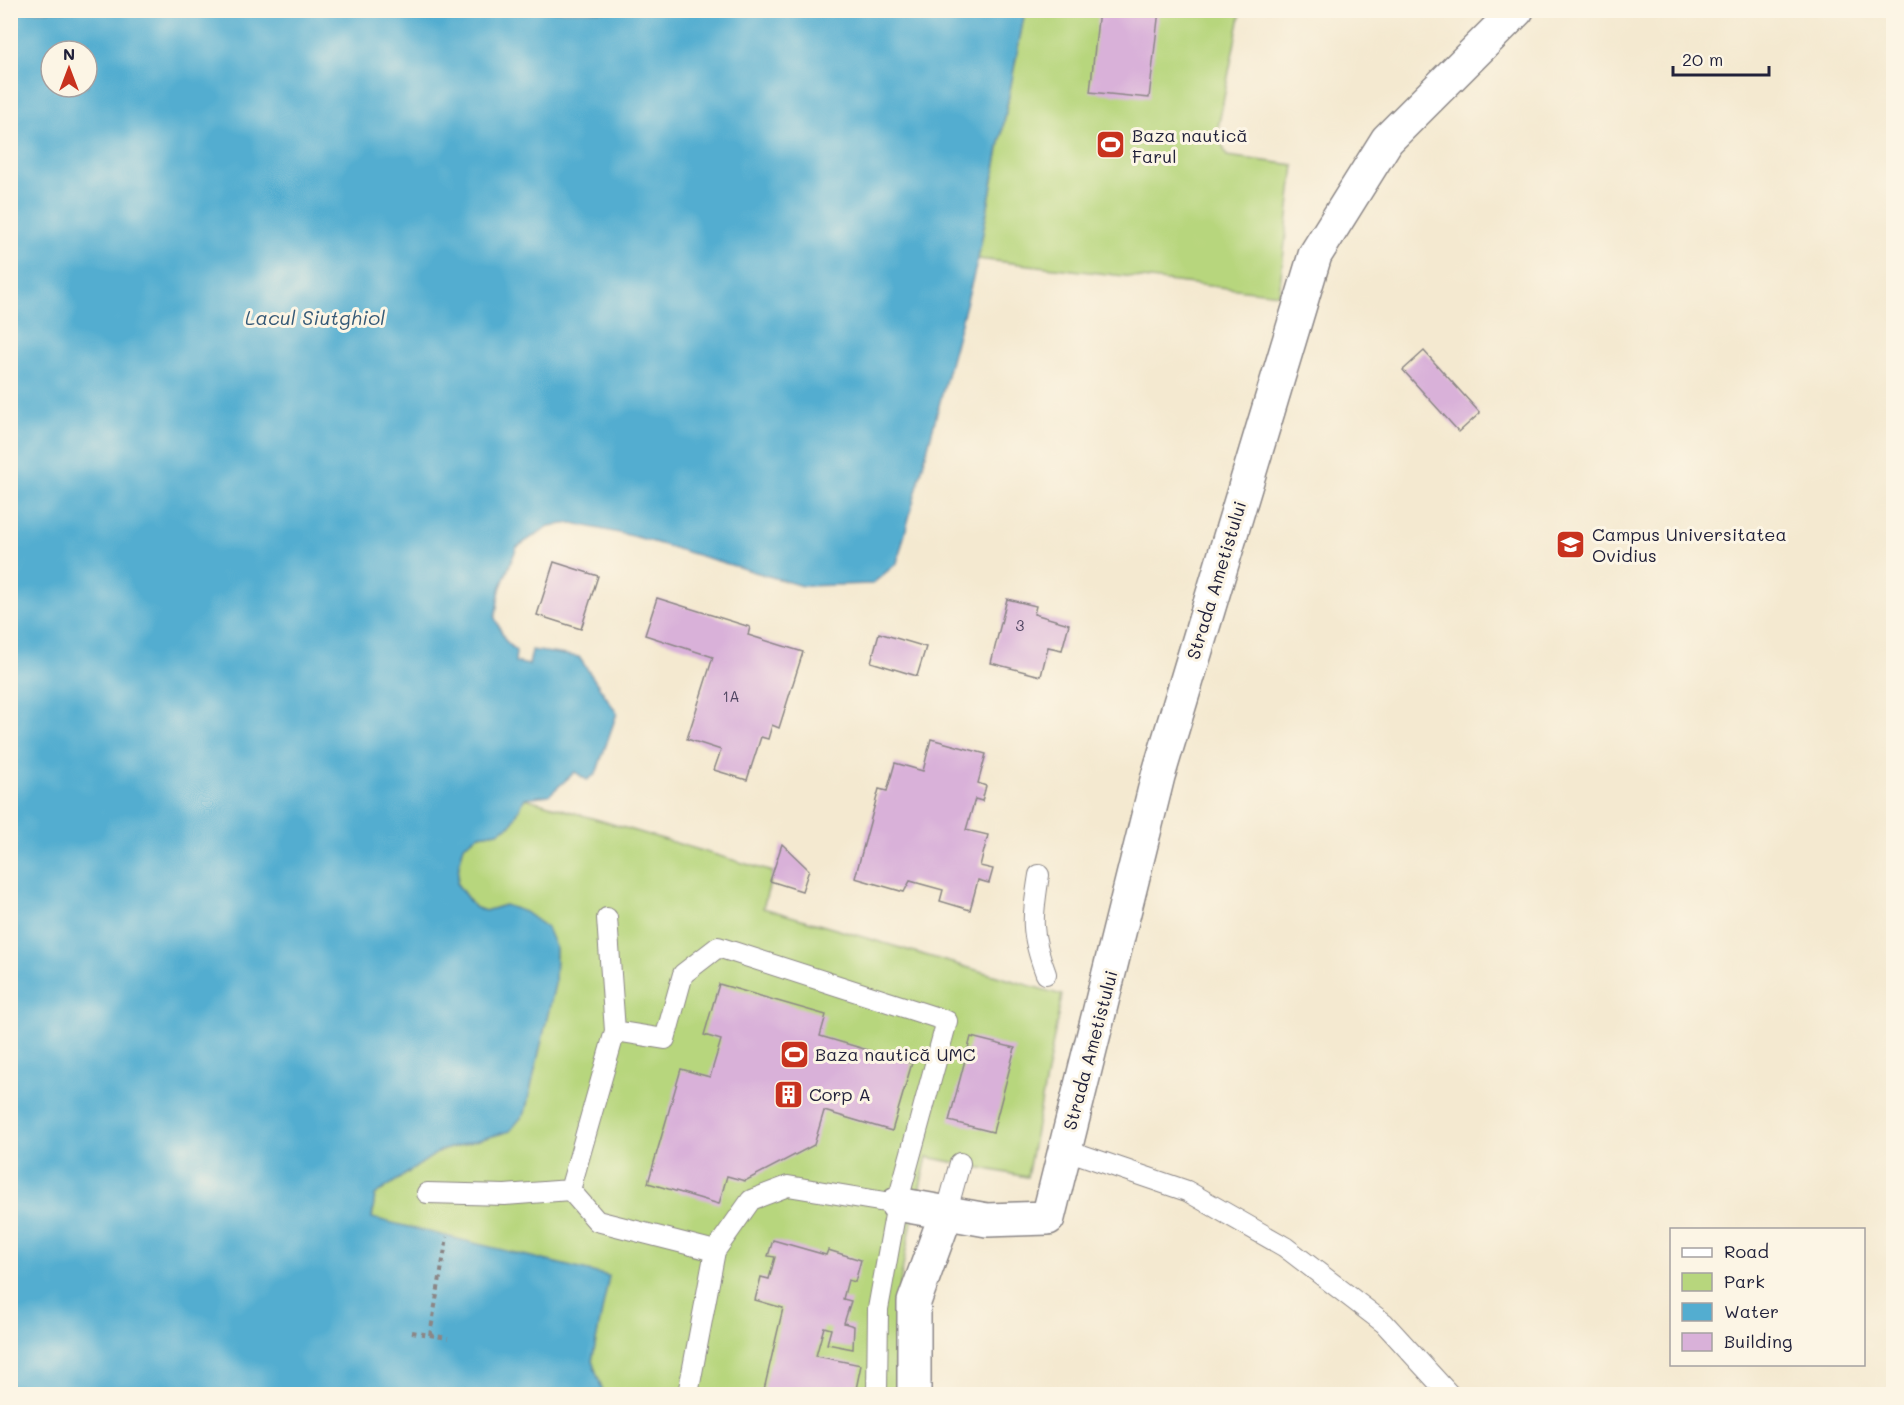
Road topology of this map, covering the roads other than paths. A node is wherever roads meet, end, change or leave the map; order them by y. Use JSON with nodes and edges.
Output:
{"nodes":[{"id":1,"x":1517,"y":10,"type":"edge"},
{"id":2,"x":1039,"y":875,"type":"dead end"},
{"id":3,"x":607,"y":918,"type":"dead end"},
{"id":4,"x":1046,"y":974,"type":"dead end"},
{"id":5,"x":615,"y":1031,"type":"junction"},
{"id":6,"x":1064,"y":1149,"type":"junction"},
{"id":7,"x":960,"y":1163,"type":"dead end"},
{"id":8,"x":570,"y":1190,"type":"junction"},
{"id":9,"x":427,"y":1193,"type":"dead end"},
{"id":10,"x":897,"y":1204,"type":"junction"},
{"id":11,"x":946,"y":1214,"type":"junction"},
{"id":12,"x":715,"y":1251,"type":"junction"},
{"id":13,"x":688,"y":1395,"type":"edge"},
{"id":14,"x":877,"y":1395,"type":"edge"},
{"id":15,"x":914,"y":1395,"type":"edge"},
{"id":16,"x":1449,"y":1395,"type":"edge"}],
"edges":[{"from":1,"to":6,"type":"street","name":"Strada Ametistului"},
{"from":2,"to":4,"type":"lane"},
{"from":3,"to":5,"type":"lane"},
{"from":5,"to":8,"type":"lane"},
{"from":5,"to":10,"type":"lane"},
{"from":6,"to":11,"type":"street","name":"Strada Ametistului"},
{"from":6,"to":16,"type":"lane"},
{"from":7,"to":11,"type":"lane"},
{"from":8,"to":9,"type":"lane"},
{"from":8,"to":12,"type":"lane"},
{"from":10,"to":11,"type":"street"},
{"from":10,"to":12,"type":"lane"},
{"from":10,"to":14,"type":"lane"},
{"from":11,"to":15,"type":"street"},
{"from":12,"to":13,"type":"lane"}]}
